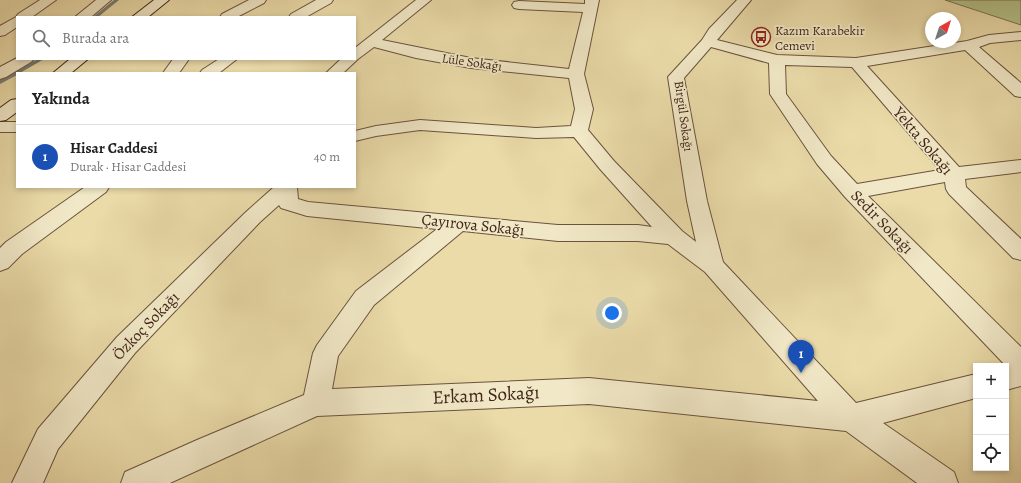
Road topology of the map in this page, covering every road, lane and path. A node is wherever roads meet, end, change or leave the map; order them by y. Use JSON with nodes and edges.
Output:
{"nodes":[{"id":1,"x":49,"y":0,"type":"edge"},
{"id":2,"x":104,"y":0,"type":"edge"},
{"id":3,"x":162,"y":0,"type":"edge"},
{"id":4,"x":259,"y":0,"type":"edge"},
{"id":5,"x":326,"y":0,"type":"edge"},
{"id":6,"x":424,"y":0,"type":"edge"},
{"id":7,"x":744,"y":0,"type":"edge"},
{"id":8,"x":591,"y":4,"type":"edge"},
{"id":9,"x":519,"y":5,"type":"dead end"},
{"id":10,"x":25,"y":16,"type":"edge"},
{"id":11,"x":83,"y":16,"type":"edge"},
{"id":12,"x":140,"y":16,"type":"edge"},
{"id":13,"x":229,"y":16,"type":"edge"},
{"id":14,"x":298,"y":16,"type":"edge"},
{"id":15,"x":16,"y":22,"type":"edge"},
{"id":16,"x":0,"y":32,"type":"edge"},
{"id":17,"x":1017,"y":35,"type":"edge"},
{"id":18,"x":370,"y":42,"type":"junction"},
{"id":19,"x":708,"y":42,"type":"junction"},
{"id":20,"x":968,"y":44,"type":"junction"},
{"id":21,"x":356,"y":54,"type":"edge"},
{"id":22,"x":24,"y":60,"type":"edge"},
{"id":23,"x":79,"y":60,"type":"edge"},
{"id":24,"x":180,"y":60,"type":"edge"},
{"id":25,"x":228,"y":60,"type":"edge"},
{"id":26,"x":349,"y":60,"type":"edge"},
{"id":27,"x":777,"y":60,"type":"junction"},
{"id":28,"x":856,"y":63,"type":"junction"},
{"id":29,"x":61,"y":72,"type":"edge"},
{"id":30,"x":172,"y":72,"type":"edge"},
{"id":31,"x":210,"y":72,"type":"edge"},
{"id":32,"x":335,"y":72,"type":"edge"},
{"id":33,"x":0,"y":74,"type":"edge"},
{"id":34,"x":576,"y":74,"type":"junction"},
{"id":35,"x":1004,"y":77,"type":"junction"},
{"id":36,"x":1021,"y":79,"type":"edge"},
{"id":37,"x":1021,"y":92,"type":"edge"},
{"id":38,"x":16,"y":105,"type":"edge"},
{"id":39,"x":0,"y":116,"type":"edge"},
{"id":40,"x":0,"y":127,"type":"edge"},
{"id":41,"x":16,"y":127,"type":"edge"},
{"id":42,"x":579,"y":131,"type":"junction"},
{"id":43,"x":356,"y":136,"type":"edge"},
{"id":44,"x":1021,"y":166,"type":"edge"},
{"id":45,"x":954,"y":174,"type":"junction"},
{"id":46,"x":97,"y":188,"type":"edge"},
{"id":47,"x":286,"y":188,"type":"edge"},
{"id":48,"x":287,"y":188,"type":"edge"},
{"id":49,"x":852,"y":192,"type":"junction"},
{"id":50,"x":459,"y":223,"type":"junction"},
{"id":51,"x":674,"y":237,"type":"junction"},
{"id":52,"x":1021,"y":252,"type":"edge"},
{"id":53,"x":0,"y":262,"type":"edge"},
{"id":54,"x":713,"y":266,"type":"junction"},
{"id":55,"x":1021,"y":364,"type":"edge"},
{"id":56,"x":1021,"y":374,"type":"edge"},
{"id":57,"x":1009,"y":377,"type":"edge"},
{"id":58,"x":973,"y":387,"type":"edge"},
{"id":59,"x":316,"y":402,"type":"junction"},
{"id":60,"x":852,"y":418,"type":"junction"},
{"id":61,"x":27,"y":483,"type":"edge"},
{"id":62,"x":136,"y":483,"type":"edge"},
{"id":63,"x":943,"y":483,"type":"edge"}],
"edges":[{"from":1,"to":10,"type":"street"},
{"from":2,"to":11,"type":"street"},
{"from":3,"to":12,"type":"street"},
{"from":4,"to":13,"type":"street"},
{"from":5,"to":14,"type":"street"},
{"from":6,"to":18,"type":"street"},
{"from":7,"to":19,"type":"street"},
{"from":8,"to":9,"type":"street"},
{"from":8,"to":34,"type":"street"},
{"from":15,"to":16,"type":"street"},
{"from":17,"to":20,"type":"street"},
{"from":18,"to":21,"type":"street"},
{"from":18,"to":34,"type":"street","name":"Lüle Sokağı"},
{"from":19,"to":27,"type":"street"},
{"from":19,"to":54,"type":"street","name":"Birgül Sokağı"},
{"from":20,"to":28,"type":"street"},
{"from":20,"to":35,"type":"street"},
{"from":22,"to":33,"type":"street"},
{"from":23,"to":29,"type":"street"},
{"from":24,"to":30,"type":"street"},
{"from":25,"to":31,"type":"street"},
{"from":26,"to":32,"type":"street"},
{"from":27,"to":28,"type":"street"},
{"from":27,"to":49,"type":"street","name":"Sedir Sokağı"},
{"from":28,"to":45,"type":"street","name":"Yekta Sokağı"},
{"from":34,"to":42,"type":"street"},
{"from":35,"to":36,"type":"street"},
{"from":35,"to":37,"type":"street"},
{"from":38,"to":39,"type":"street"},
{"from":40,"to":41,"type":"street"},
{"from":42,"to":43,"type":"street"},
{"from":42,"to":51,"type":"street"},
{"from":44,"to":45,"type":"street"},
{"from":45,"to":49,"type":"street"},
{"from":45,"to":52,"type":"street","name":"Yekta Sokağı"},
{"from":46,"to":53,"type":"street"},
{"from":47,"to":61,"type":"street","name":"Özkoç Sokağı"},
{"from":48,"to":50,"type":"street","name":"Çayırova Sokağı"},
{"from":49,"to":55,"type":"street","name":"Sedir Sokağı"},
{"from":50,"to":51,"type":"street","name":"Çayırova Sokağı"},
{"from":50,"to":59,"type":"street"},
{"from":51,"to":54,"type":"street"},
{"from":54,"to":60,"type":"street"},
{"from":56,"to":57,"type":"street"},
{"from":58,"to":60,"type":"street"},
{"from":59,"to":60,"type":"street","name":"Erkam Sokağı"},
{"from":59,"to":62,"type":"street","name":"Erkam Sokağı"},
{"from":60,"to":63,"type":"street"}]}
